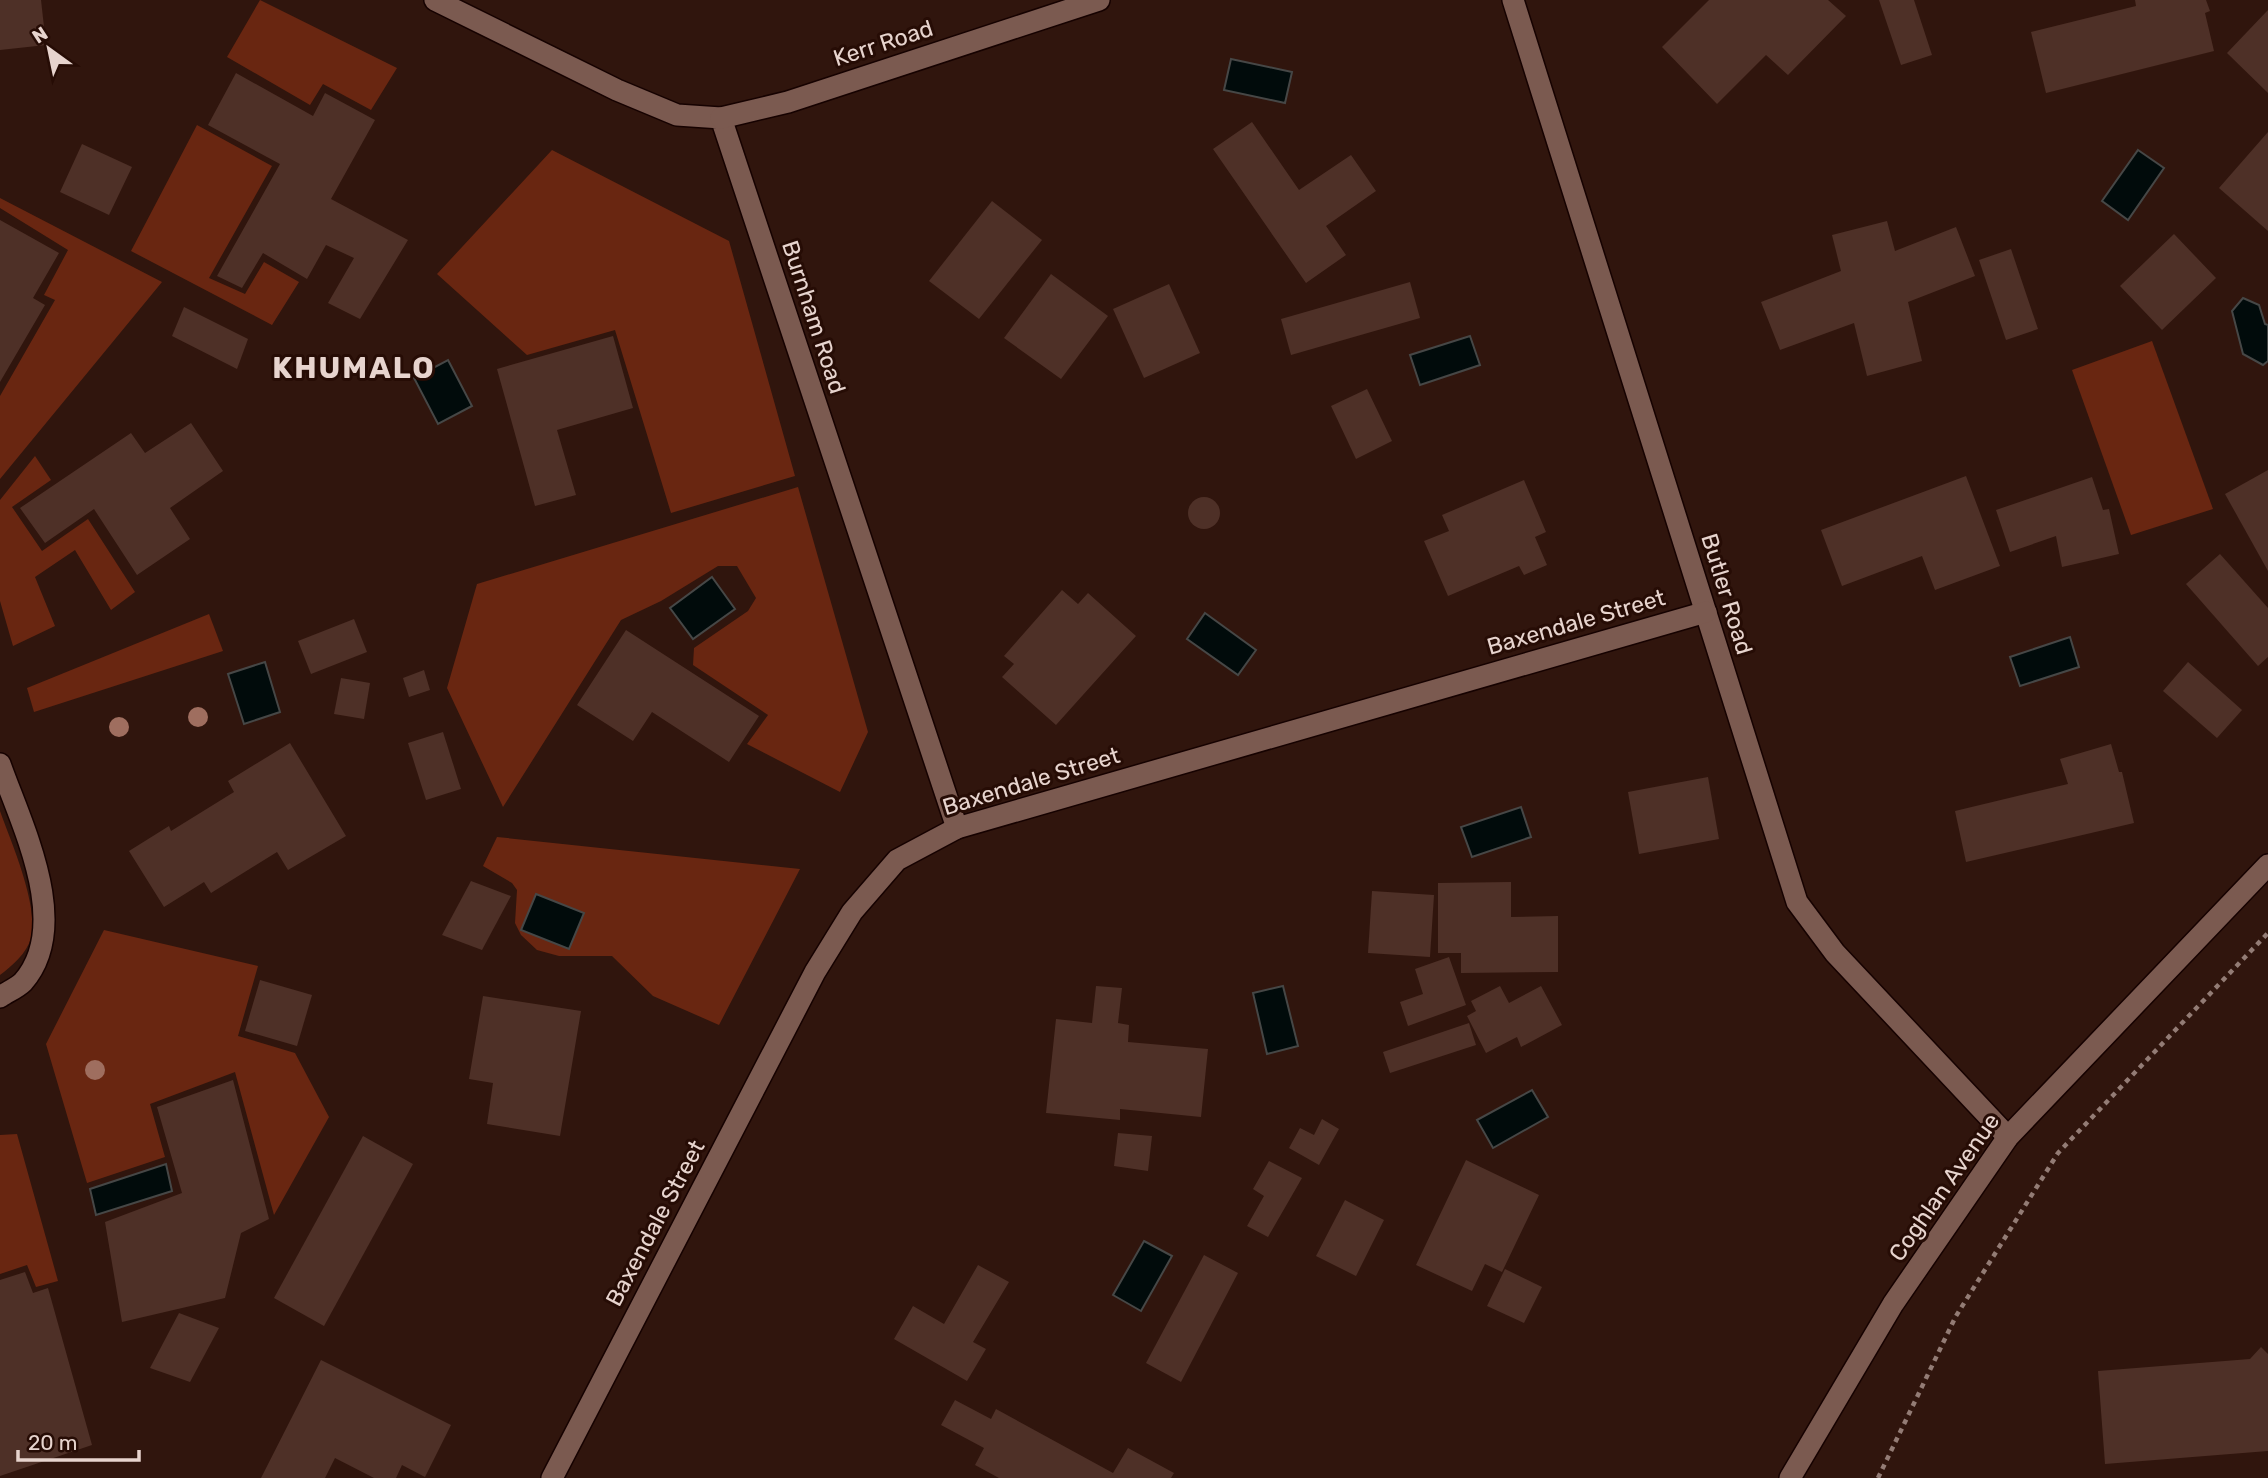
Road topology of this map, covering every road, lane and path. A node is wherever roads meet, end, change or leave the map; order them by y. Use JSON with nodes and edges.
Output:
{"nodes":[{"id":1,"x":435,"y":0,"type":"edge"},
{"id":2,"x":1099,"y":0,"type":"edge"},
{"id":3,"x":1513,"y":0,"type":"edge"},
{"id":4,"x":720,"y":118,"type":"junction"},
{"id":5,"x":1706,"y":611,"type":"junction"},
{"id":6,"x":0,"y":764,"type":"edge"},
{"id":7,"x":957,"y":828,"type":"junction"},
{"id":8,"x":2268,"y":865,"type":"edge"},
{"id":9,"x":2268,"y":933,"type":"edge"},
{"id":10,"x":0,"y":997,"type":"edge"},
{"id":11,"x":2008,"y":1137,"type":"junction"},
{"id":12,"x":552,"y":1478,"type":"edge"},
{"id":13,"x":1790,"y":1478,"type":"edge"},
{"id":14,"x":1878,"y":1478,"type":"edge"}],
"edges":[{"from":1,"to":4,"type":"street"},
{"from":2,"to":4,"type":"street","name":"Kerr Road"},
{"from":3,"to":5,"type":"street","name":"Butler Road"},
{"from":4,"to":7,"type":"street","name":"Burnham Road"},
{"from":5,"to":7,"type":"street","name":"Baxendale Street"},
{"from":5,"to":11,"type":"street","name":"Butler Road"},
{"from":6,"to":10,"type":"street"},
{"from":7,"to":12,"type":"street","name":"Baxendale Street"},
{"from":8,"to":11,"type":"street","name":"Coghlan Avenue"},
{"from":9,"to":14,"type":"path"},
{"from":11,"to":13,"type":"street","name":"Coghlan Avenue"}]}
